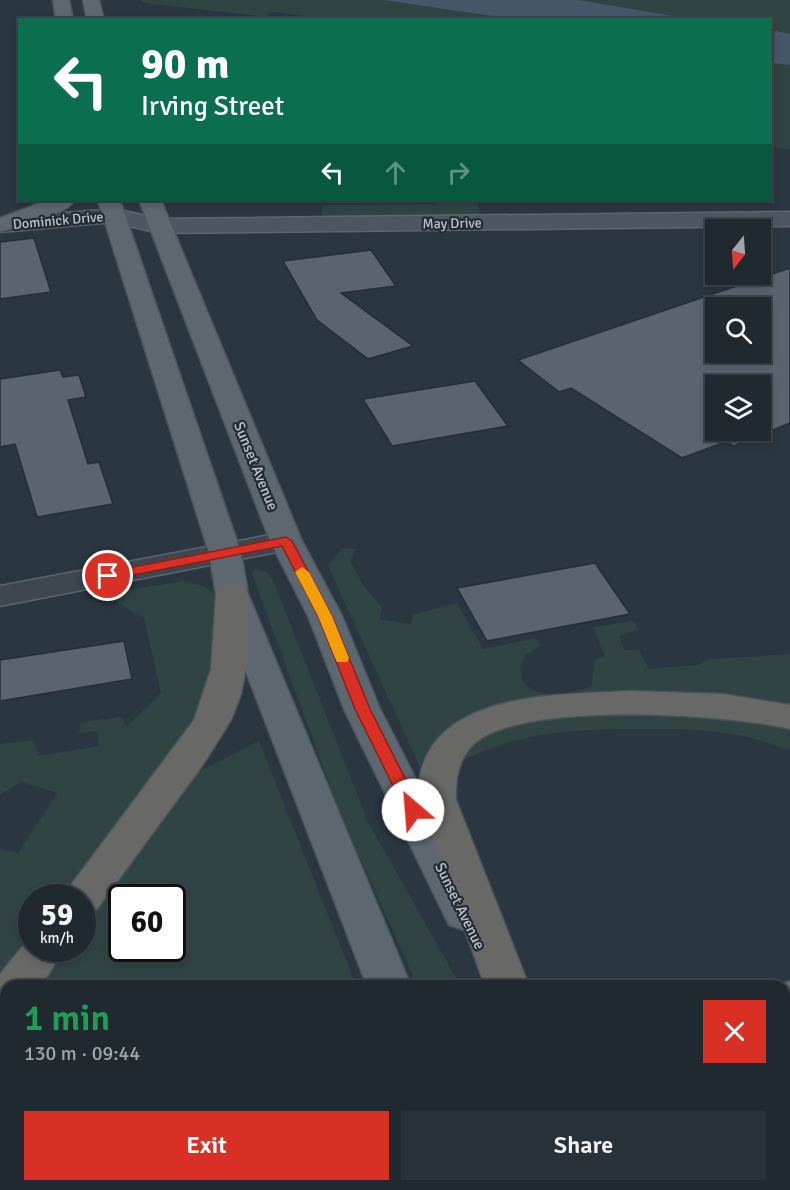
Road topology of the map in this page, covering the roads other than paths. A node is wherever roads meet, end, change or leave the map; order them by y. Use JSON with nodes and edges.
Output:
{"nodes":[{"id":1,"x":61,"y":0,"type":"edge"},
{"id":2,"x":91,"y":0,"type":"edge"},
{"id":3,"x":65,"y":18,"type":"edge"},
{"id":4,"x":96,"y":18,"type":"edge"},
{"id":5,"x":62,"y":201,"type":"edge"},
{"id":6,"x":112,"y":208,"type":"edge"},
{"id":7,"x":154,"y":213,"type":"edge"},
{"id":8,"x":790,"y":219,"type":"edge"},
{"id":9,"x":0,"y":225,"type":"edge"},
{"id":10,"x":286,"y":541,"type":"junction"},
{"id":11,"x":225,"y":553,"type":"junction"},
{"id":12,"x":232,"y":594,"type":"junction"},
{"id":13,"x":0,"y":596,"type":"edge"},
{"id":14,"x":790,"y":717,"type":"edge"},
{"id":15,"x":93,"y":884,"type":"edge"},
{"id":16,"x":34,"y":962,"type":"edge"},
{"id":17,"x":21,"y":980,"type":"edge"},
{"id":18,"x":387,"y":980,"type":"edge"},
{"id":19,"x":497,"y":980,"type":"edge"},
{"id":20,"x":505,"y":980,"type":"edge"}],
"edges":[{"from":1,"to":3,"type":"main road"},
{"from":2,"to":4,"type":"main road"},
{"from":5,"to":9,"type":"main road"},
{"from":6,"to":7,"type":"main road","name":"May Drive"},
{"from":6,"to":9,"type":"street","name":"Dominick Drive"},
{"from":6,"to":11,"type":"main road"},
{"from":7,"to":8,"type":"main road","name":"May Drive"},
{"from":7,"to":10,"type":"main road","name":"Sunset Avenue"},
{"from":10,"to":11,"type":"street"},
{"from":10,"to":19,"type":"main road","name":"Sunset Avenue"},
{"from":11,"to":12,"type":"main road"},
{"from":11,"to":13,"type":"street"},
{"from":12,"to":15,"type":"highway"},
{"from":12,"to":18,"type":"main road"},
{"from":14,"to":20,"type":"highway"},
{"from":16,"to":17,"type":"highway"}]}
